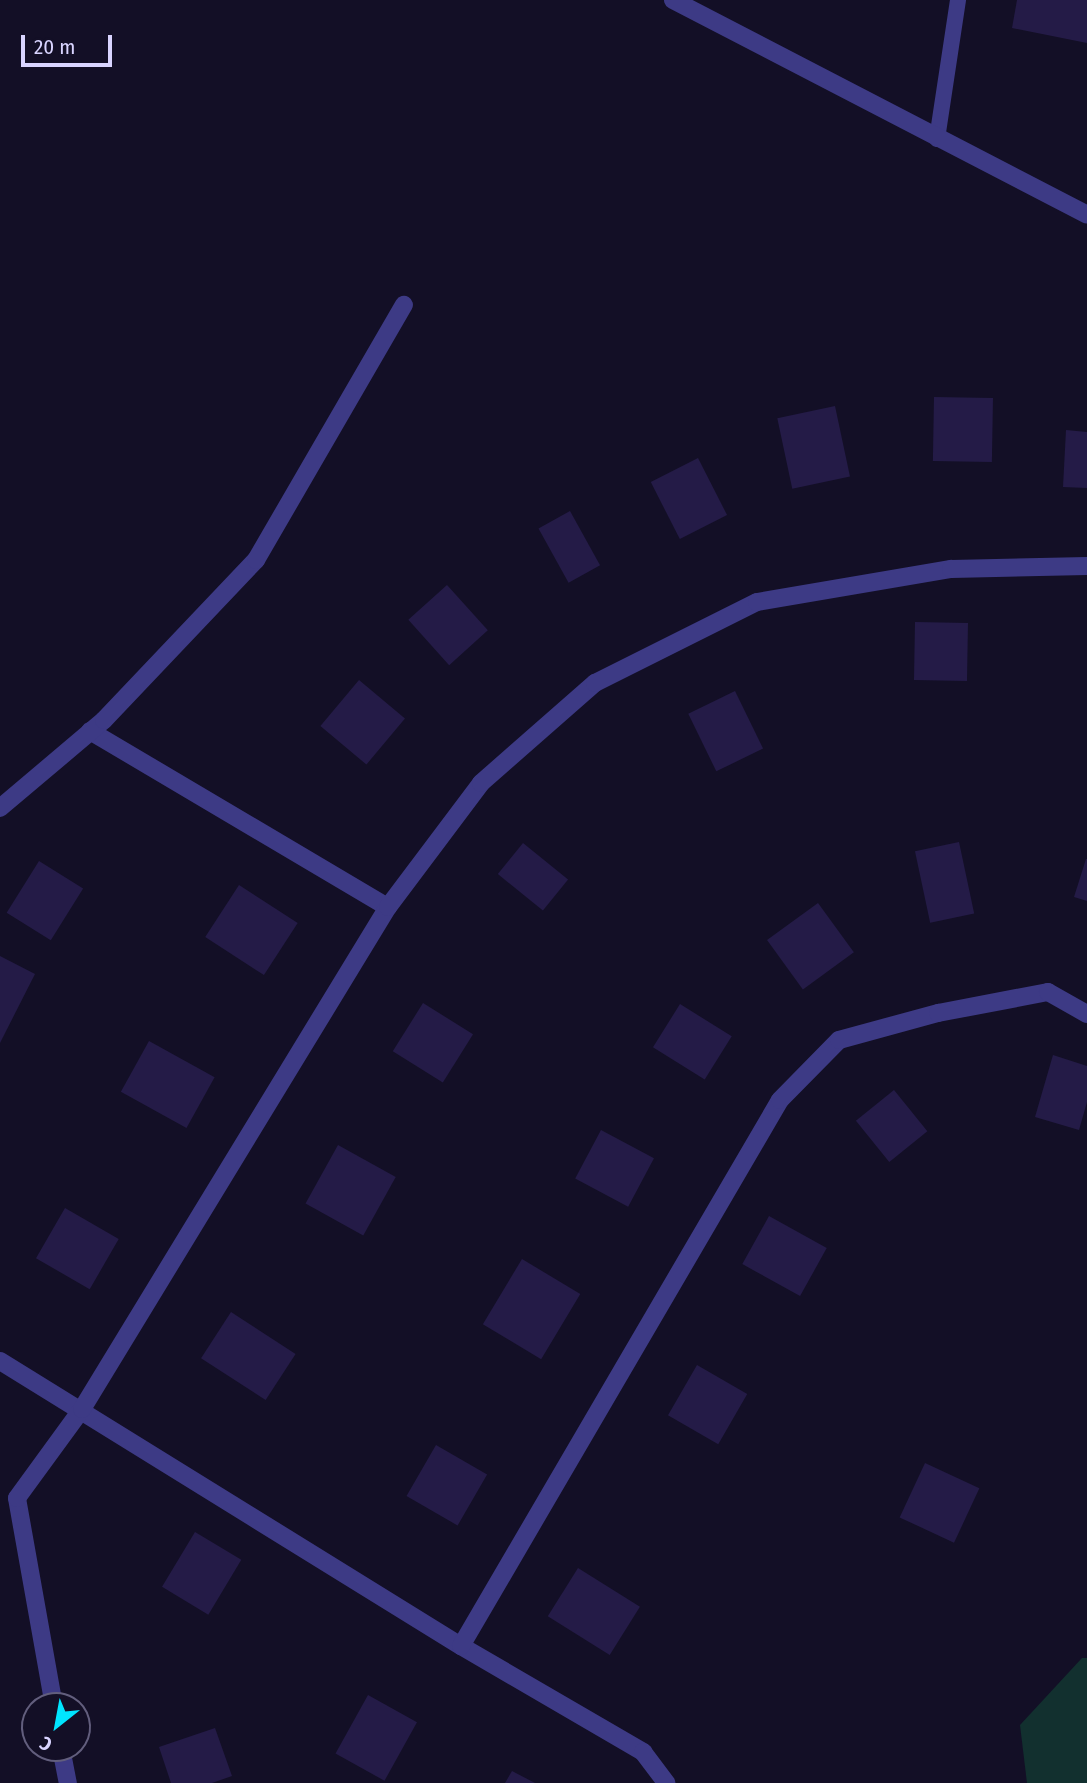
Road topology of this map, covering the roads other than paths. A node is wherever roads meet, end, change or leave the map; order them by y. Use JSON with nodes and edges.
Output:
{"nodes":[{"id":1,"x":673,"y":0,"type":"edge"},
{"id":2,"x":958,"y":0,"type":"edge"},
{"id":3,"x":937,"y":139,"type":"junction"},
{"id":4,"x":1087,"y":215,"type":"edge"},
{"id":5,"x":404,"y":305,"type":"dead end"},
{"id":6,"x":1087,"y":566,"type":"edge"},
{"id":7,"x":90,"y":731,"type":"junction"},
{"id":8,"x":0,"y":808,"type":"edge"},
{"id":9,"x":388,"y":907,"type":"junction"},
{"id":10,"x":1087,"y":1014,"type":"edge"},
{"id":11,"x":0,"y":1361,"type":"edge"},
{"id":12,"x":82,"y":1409,"type":"junction"},
{"id":13,"x":461,"y":1646,"type":"junction"},
{"id":14,"x":52,"y":1692,"type":"edge"},
{"id":15,"x":64,"y":1762,"type":"edge"},
{"id":16,"x":68,"y":1783,"type":"edge"},
{"id":17,"x":666,"y":1783,"type":"edge"}],
"edges":[{"from":1,"to":3,"type":"street"},
{"from":2,"to":3,"type":"lane"},
{"from":3,"to":4,"type":"street"},
{"from":5,"to":7,"type":"street"},
{"from":6,"to":9,"type":"street"},
{"from":7,"to":8,"type":"street"},
{"from":7,"to":9,"type":"street"},
{"from":9,"to":12,"type":"street"},
{"from":10,"to":13,"type":"street"},
{"from":11,"to":12,"type":"street"},
{"from":12,"to":13,"type":"street"},
{"from":12,"to":14,"type":"street"},
{"from":13,"to":17,"type":"street"},
{"from":15,"to":16,"type":"street"}]}
